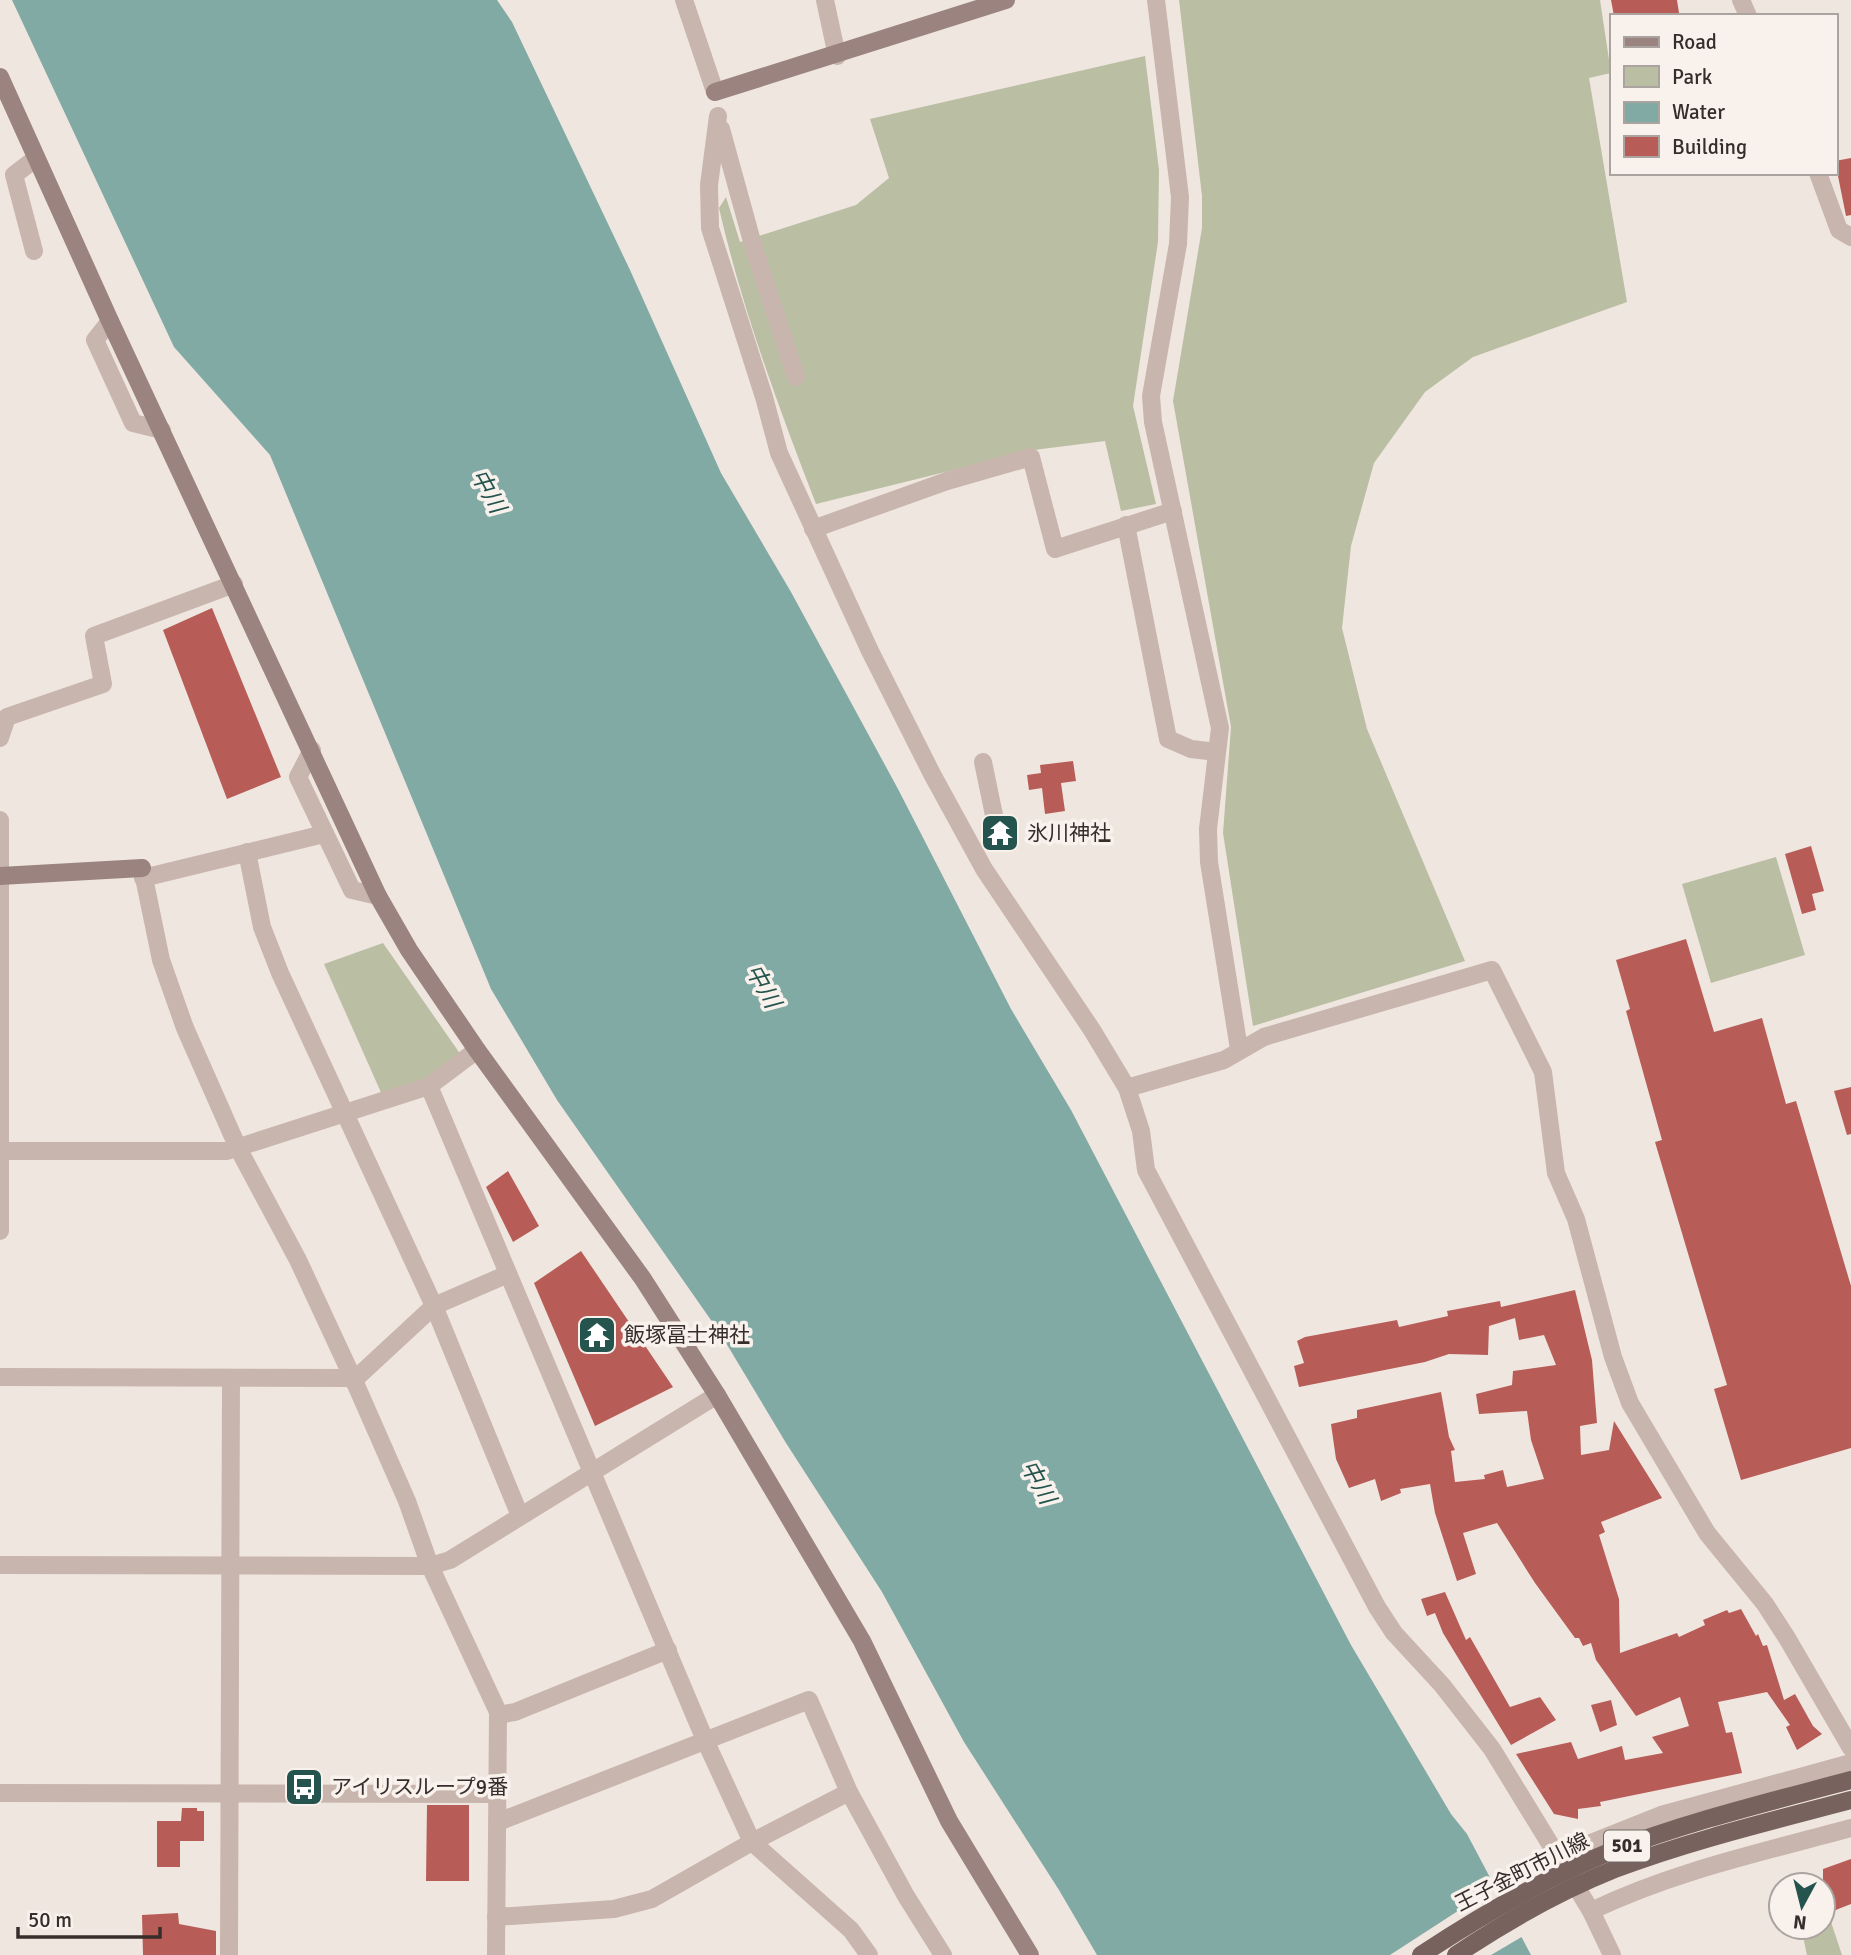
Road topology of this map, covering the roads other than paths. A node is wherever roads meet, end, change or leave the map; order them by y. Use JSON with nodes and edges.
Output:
{"nodes":[{"id":1,"x":684,"y":0,"type":"edge"},
{"id":2,"x":825,"y":0,"type":"edge"},
{"id":3,"x":1006,"y":0,"type":"edge"},
{"id":4,"x":1156,"y":0,"type":"edge"},
{"id":5,"x":837,"y":56,"type":"junction"},
{"id":6,"x":0,"y":77,"type":"edge"},
{"id":7,"x":35,"y":159,"type":"junction"},
{"id":8,"x":1819,"y":175,"type":"edge"},
{"id":9,"x":1851,"y":237,"type":"edge"},
{"id":10,"x":34,"y":251,"type":"dead end"},
{"id":11,"x":796,"y":377,"type":"dead end"},
{"id":12,"x":1173,"y":511,"type":"junction"},
{"id":13,"x":1126,"y":525,"type":"junction"},
{"id":14,"x":813,"y":530,"type":"junction"},
{"id":15,"x":234,"y":584,"type":"junction"},
{"id":16,"x":0,"y":738,"type":"edge"},
{"id":17,"x":312,"y":750,"type":"junction"},
{"id":18,"x":1217,"y":752,"type":"junction"},
{"id":19,"x":982,"y":762,"type":"dead end"},
{"id":20,"x":0,"y":820,"type":"edge"},
{"id":21,"x":995,"y":820,"type":"dead end"},
{"id":22,"x":324,"y":834,"type":"junction"},
{"id":23,"x":247,"y":852,"type":"junction"},
{"id":24,"x":143,"y":873,"type":"junction"},
{"id":25,"x":0,"y":876,"type":"edge"},
{"id":26,"x":378,"y":896,"type":"junction"},
{"id":27,"x":1239,"y":1049,"type":"junction"},
{"id":28,"x":477,"y":1050,"type":"junction"},
{"id":29,"x":429,"y":1086,"type":"junction"},
{"id":30,"x":1127,"y":1088,"type":"junction"},
{"id":31,"x":346,"y":1113,"type":"junction"},
{"id":32,"x":238,"y":1148,"type":"junction"},
{"id":33,"x":0,"y":1151,"type":"edge"},
{"id":34,"x":0,"y":1231,"type":"edge"},
{"id":35,"x":508,"y":1274,"type":"junction"},
{"id":36,"x":434,"y":1306,"type":"junction"},
{"id":37,"x":0,"y":1377,"type":"edge"},
{"id":38,"x":231,"y":1378,"type":"junction"},
{"id":39,"x":353,"y":1380,"type":"junction"},
{"id":40,"x":717,"y":1395,"type":"junction"},
{"id":41,"x":592,"y":1470,"type":"junction"},
{"id":42,"x":520,"y":1516,"type":"junction"},
{"id":43,"x":0,"y":1564,"type":"edge"},
{"id":44,"x":231,"y":1565,"type":"junction"},
{"id":45,"x":430,"y":1566,"type":"junction"},
{"id":46,"x":668,"y":1650,"type":"junction"},
{"id":47,"x":498,"y":1715,"type":"junction"},
{"id":48,"x":705,"y":1740,"type":"junction"},
{"id":49,"x":1851,"y":1748,"type":"edge"},
{"id":50,"x":1851,"y":1763,"type":"edge"},
{"id":51,"x":1851,"y":1780,"type":"edge"},
{"id":52,"x":849,"y":1792,"type":"junction"},
{"id":53,"x":0,"y":1793,"type":"edge"},
{"id":54,"x":230,"y":1794,"type":"junction"},
{"id":55,"x":498,"y":1794,"type":"junction"},
{"id":56,"x":1851,"y":1800,"type":"edge"},
{"id":57,"x":498,"y":1822,"type":"junction"},
{"id":58,"x":1851,"y":1828,"type":"edge"},
{"id":59,"x":752,"y":1842,"type":"junction"},
{"id":60,"x":1558,"y":1856,"type":"junction"},
{"id":61,"x":1591,"y":1910,"type":"junction"},
{"id":62,"x":496,"y":1917,"type":"junction"},
{"id":63,"x":229,"y":1955,"type":"edge"},
{"id":64,"x":496,"y":1955,"type":"edge"},
{"id":65,"x":870,"y":1955,"type":"edge"},
{"id":66,"x":943,"y":1955,"type":"edge"},
{"id":67,"x":1030,"y":1955,"type":"edge"},
{"id":68,"x":1421,"y":1955,"type":"edge"},
{"id":69,"x":1456,"y":1955,"type":"edge"},
{"id":70,"x":1612,"y":1955,"type":"edge"}],
"edges":[{"from":1,"to":5,"type":"street"},
{"from":2,"to":5,"type":"street"},
{"from":3,"to":5,"type":"street"},
{"from":4,"to":12,"type":"street"},
{"from":6,"to":7,"type":"street"},
{"from":7,"to":10,"type":"street"},
{"from":7,"to":15,"type":"street"},
{"from":8,"to":9,"type":"street"},
{"from":11,"to":14,"type":"street"},
{"from":12,"to":13,"type":"street"},
{"from":12,"to":18,"type":"street"},
{"from":13,"to":14,"type":"street"},
{"from":13,"to":18,"type":"street"},
{"from":14,"to":30,"type":"street"},
{"from":15,"to":16,"type":"street"},
{"from":15,"to":17,"type":"street"},
{"from":17,"to":22,"type":"street"},
{"from":17,"to":26,"type":"street"},
{"from":18,"to":27,"type":"street"},
{"from":19,"to":21,"type":"street"},
{"from":20,"to":25,"type":"street"},
{"from":22,"to":23,"type":"street"},
{"from":22,"to":26,"type":"street"},
{"from":23,"to":24,"type":"street"},
{"from":23,"to":31,"type":"street"},
{"from":24,"to":25,"type":"street"},
{"from":24,"to":32,"type":"street"},
{"from":25,"to":33,"type":"street"},
{"from":26,"to":28,"type":"street"},
{"from":27,"to":30,"type":"street"},
{"from":27,"to":49,"type":"street"},
{"from":28,"to":29,"type":"street"},
{"from":28,"to":40,"type":"street"},
{"from":29,"to":31,"type":"street"},
{"from":29,"to":35,"type":"street"},
{"from":30,"to":60,"type":"street"},
{"from":31,"to":32,"type":"street"},
{"from":31,"to":36,"type":"street"},
{"from":32,"to":33,"type":"street"},
{"from":32,"to":39,"type":"street"},
{"from":33,"to":34,"type":"street"},
{"from":35,"to":36,"type":"street"},
{"from":35,"to":41,"type":"street"},
{"from":36,"to":39,"type":"street"},
{"from":36,"to":42,"type":"street"},
{"from":37,"to":38,"type":"street"},
{"from":38,"to":39,"type":"street"},
{"from":38,"to":44,"type":"street"},
{"from":39,"to":45,"type":"street"},
{"from":40,"to":41,"type":"street"},
{"from":40,"to":67,"type":"street"},
{"from":41,"to":42,"type":"street"},
{"from":41,"to":46,"type":"street"},
{"from":42,"to":45,"type":"street"},
{"from":43,"to":44,"type":"street"},
{"from":44,"to":45,"type":"street"},
{"from":44,"to":54,"type":"street"},
{"from":45,"to":47,"type":"street"},
{"from":46,"to":47,"type":"street"},
{"from":46,"to":48,"type":"street"},
{"from":47,"to":55,"type":"street"},
{"from":48,"to":52,"type":"street"},
{"from":48,"to":57,"type":"street"},
{"from":48,"to":59,"type":"street"},
{"from":50,"to":60,"type":"street"},
{"from":51,"to":68,"type":"main road","name":"王子金町市川線","number":"501","bridge":true},
{"from":52,"to":59,"type":"street"},
{"from":52,"to":66,"type":"street"},
{"from":53,"to":54,"type":"street"},
{"from":54,"to":55,"type":"street"},
{"from":54,"to":63,"type":"street"},
{"from":55,"to":57,"type":"street"},
{"from":56,"to":69,"type":"main road","name":"王子金町市川線","number":"501","bridge":true},
{"from":57,"to":62,"type":"street"},
{"from":58,"to":61,"type":"street"},
{"from":59,"to":62,"type":"street"},
{"from":59,"to":65,"type":"street"},
{"from":60,"to":61,"type":"street"},
{"from":61,"to":70,"type":"street"},
{"from":62,"to":64,"type":"street"}]}
